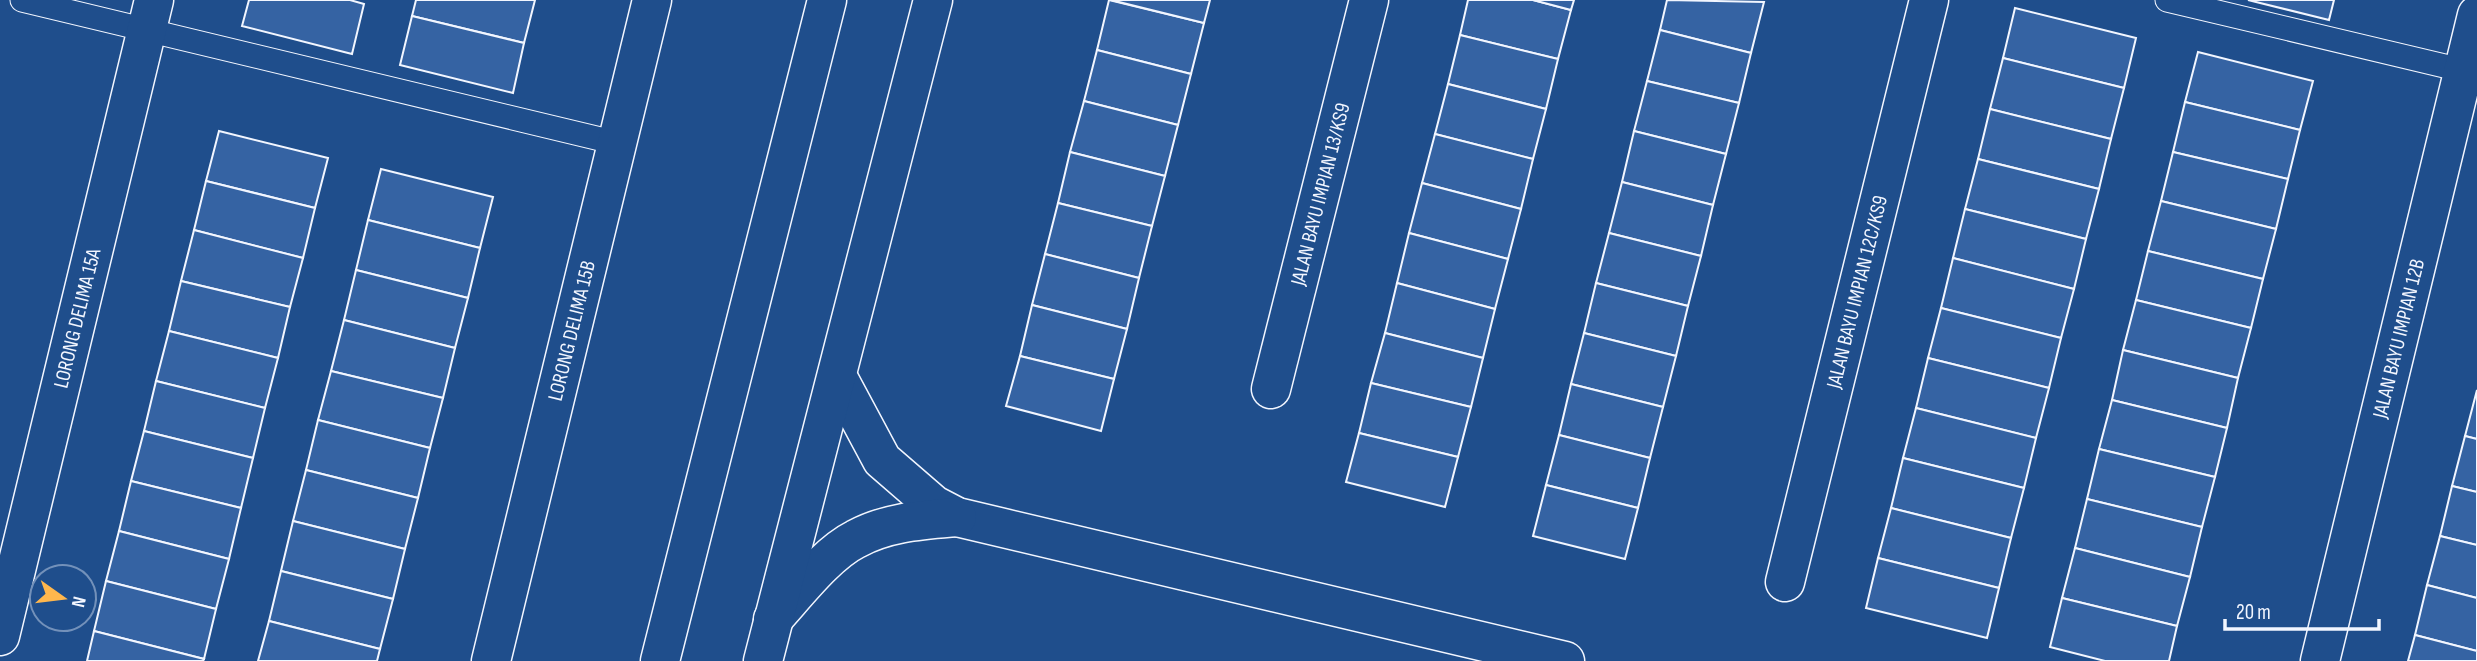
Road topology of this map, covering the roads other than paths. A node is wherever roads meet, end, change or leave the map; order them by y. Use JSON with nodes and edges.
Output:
{"nodes":[{"id":1,"x":22,"y":0,"type":"edge"},
{"id":2,"x":652,"y":0,"type":"edge"},
{"id":3,"x":827,"y":0,"type":"edge"},
{"id":4,"x":933,"y":0,"type":"edge"},
{"id":5,"x":1368,"y":0,"type":"edge"},
{"id":6,"x":1929,"y":0,"type":"edge"},
{"id":7,"x":2167,"y":0,"type":"edge"},
{"id":8,"x":151,"y":15,"type":"edge"},
{"id":9,"x":2477,"y":15,"type":"edge"},
{"id":10,"x":2470,"y":72,"type":"edge"},
{"id":11,"x":617,"y":143,"type":"junction"},
{"id":12,"x":837,"y":376,"type":"junction"},
{"id":13,"x":1271,"y":389,"type":"dead end"},
{"id":14,"x":957,"y":517,"type":"junction"},
{"id":15,"x":1785,"y":582,"type":"dead end"},
{"id":16,"x":773,"y":619,"type":"junction"},
{"id":17,"x":0,"y":636,"type":"edge"},
{"id":18,"x":491,"y":661,"type":"edge"},
{"id":19,"x":660,"y":661,"type":"edge"},
{"id":20,"x":762,"y":661,"type":"edge"},
{"id":21,"x":1565,"y":661,"type":"edge"},
{"id":22,"x":2320,"y":661,"type":"edge"}],
"edges":[{"from":1,"to":8,"type":"lane"},
{"from":2,"to":11,"type":"street","name":"LORONG DELIMA 15B"},
{"from":3,"to":19,"type":"street"},
{"from":4,"to":12,"type":"street"},
{"from":5,"to":13,"type":"street","name":"JALAN BAYU IMPIAN 13/KS9"},
{"from":6,"to":15,"type":"street","name":"JALAN BAYU IMPIAN 12C/KS9"},
{"from":7,"to":10,"type":"lane"},
{"from":8,"to":11,"type":"lane"},
{"from":8,"to":17,"type":"street","name":"LORONG DELIMA 15A"},
{"from":9,"to":10,"type":"street","name":"JALAN BAYU IMPIAN 12B"},
{"from":10,"to":22,"type":"street","name":"JALAN BAYU IMPIAN 12B"},
{"from":11,"to":18,"type":"street","name":"LORONG DELIMA 15B"},
{"from":12,"to":14,"type":"street"},
{"from":12,"to":16,"type":"street"},
{"from":14,"to":16,"type":"street"},
{"from":14,"to":21,"type":"street"},
{"from":16,"to":20,"type":"street"}]}
